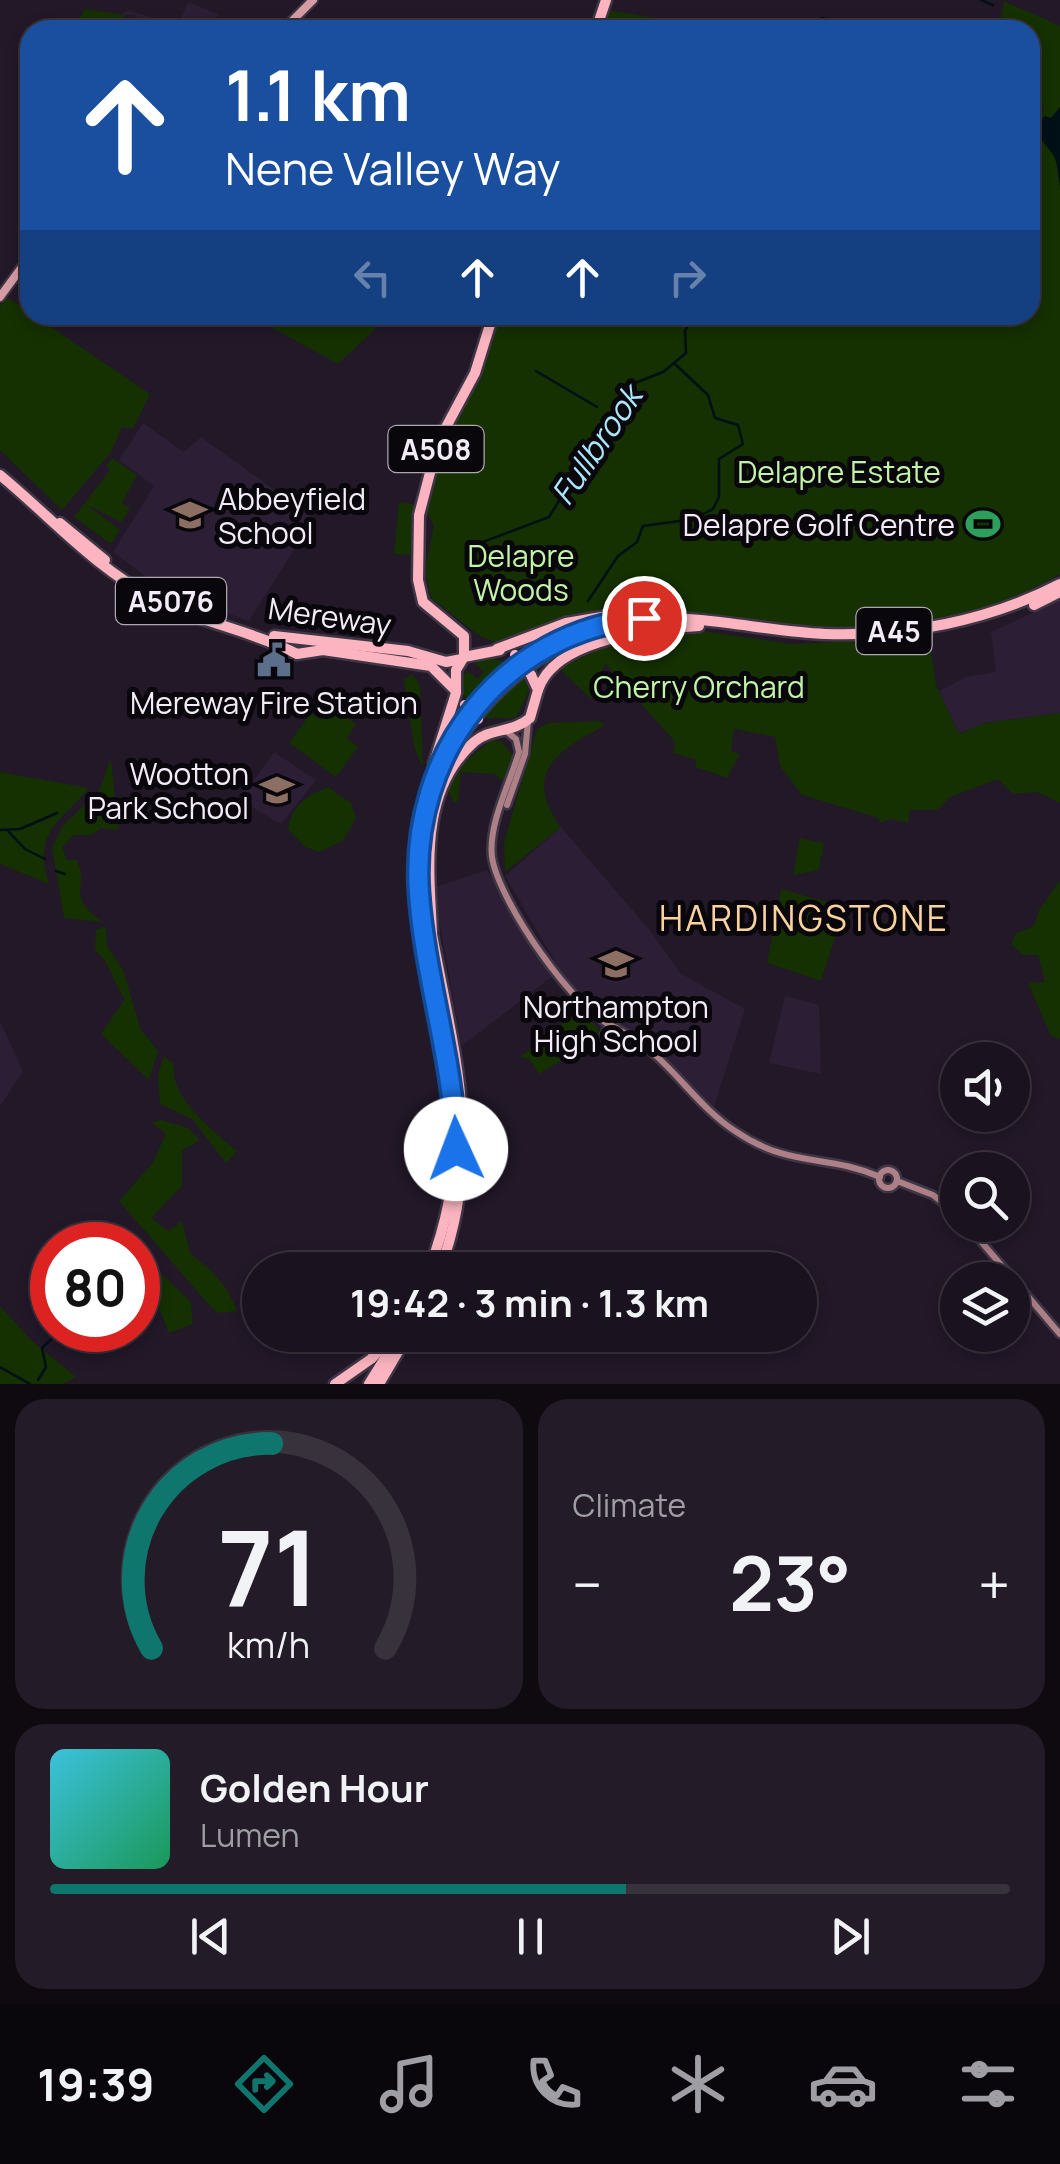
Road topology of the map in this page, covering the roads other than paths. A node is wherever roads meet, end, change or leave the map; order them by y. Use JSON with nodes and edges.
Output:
{"nodes":[{"id":1,"x":313,"y":0,"type":"edge"},
{"id":2,"x":293,"y":20,"type":"edge"},
{"id":3,"x":20,"y":269,"type":"edge"},
{"id":4,"x":0,"y":296,"type":"edge"},
{"id":5,"x":490,"y":325,"type":"edge"},
{"id":6,"x":0,"y":472,"type":"edge"},
{"id":7,"x":1058,"y":590,"type":"edge"},
{"id":8,"x":436,"y":617,"type":"junction"},
{"id":9,"x":729,"y":624,"type":"junction"},
{"id":10,"x":700,"y":626,"type":"junction"},
{"id":11,"x":566,"y":640,"type":"junction"},
{"id":12,"x":492,"y":649,"type":"junction"},
{"id":13,"x":463,"y":658,"type":"junction"},
{"id":14,"x":538,"y":690,"type":"junction"},
{"id":15,"x":456,"y":692,"type":"junction"},
{"id":16,"x":529,"y":720,"type":"junction"},
{"id":17,"x":503,"y":731,"type":"junction"},
{"id":18,"x":425,"y":808,"type":"junction"},
{"id":19,"x":494,"y":834,"type":"junction"},
{"id":20,"x":432,"y":938,"type":"junction"},
{"id":21,"x":606,"y":1028,"type":"junction"},
{"id":22,"x":618,"y":1034,"type":"junction"},
{"id":23,"x":880,"y":1176,"type":"junction"},
{"id":24,"x":897,"y":1181,"type":"junction"},
{"id":25,"x":940,"y":1201,"type":"edge"},
{"id":26,"x":982,"y":1242,"type":"edge"},
{"id":27,"x":439,"y":1252,"type":"edge"},
{"id":28,"x":444,"y":1252,"type":"edge"},
{"id":29,"x":1059,"y":1332,"type":"edge"},
{"id":30,"x":378,"y":1352,"type":"edge"},
{"id":31,"x":387,"y":1352,"type":"edge"},
{"id":32,"x":398,"y":1352,"type":"edge"},
{"id":33,"x":381,"y":1382,"type":"edge"},
{"id":34,"x":335,"y":1384,"type":"edge"},
{"id":35,"x":369,"y":1384,"type":"edge"}],
"edges":[{"from":1,"to":2,"type":"main road"},
{"from":3,"to":4,"type":"main road"},
{"from":5,"to":8,"type":"highway","number":"A508"},
{"from":6,"to":13,"type":"highway","name":"Mereway","number":"A5076"},
{"from":6,"to":15,"type":"highway","name":"Mereway","number":"A5076"},
{"from":7,"to":9,"type":"highway","number":"A45"},
{"from":7,"to":10,"type":"highway","number":"A45"},
{"from":8,"to":12,"type":"highway"},
{"from":8,"to":13,"type":"highway","number":"A508"},
{"from":9,"to":11,"type":"highway","number":"A45"},
{"from":9,"to":12,"type":"highway"},
{"from":10,"to":11,"type":"highway","number":"A45"},
{"from":10,"to":14,"type":"highway"},
{"from":11,"to":18,"type":"highway","number":"A45"},
{"from":11,"to":20,"type":"highway","number":"A45"},
{"from":12,"to":13,"type":"highway"},
{"from":12,"to":14,"type":"highway","bridge":true},
{"from":13,"to":15,"type":"highway"},
{"from":14,"to":16,"type":"highway"},
{"from":15,"to":17,"type":"highway","bridge":true},
{"from":15,"to":18,"type":"highway"},
{"from":16,"to":17,"type":"highway"},
{"from":16,"to":19,"type":"main road"},
{"from":17,"to":19,"type":"main road"},
{"from":17,"to":20,"type":"highway"},
{"from":18,"to":27,"type":"highway","number":"A45"},
{"from":19,"to":21,"type":"main road"},
{"from":20,"to":28,"type":"highway","number":"A45"},
{"from":21,"to":22,"type":"main road"},
{"from":21,"to":22,"type":"main road"},
{"from":22,"to":23,"type":"main road"},
{"from":23,"to":24,"type":"main road"},
{"from":23,"to":24,"type":"main road"},
{"from":24,"to":25,"type":"main road"},
{"from":26,"to":29,"type":"main road"},
{"from":30,"to":34,"type":"highway"},
{"from":31,"to":35,"type":"highway"},
{"from":32,"to":33,"type":"highway"}]}
